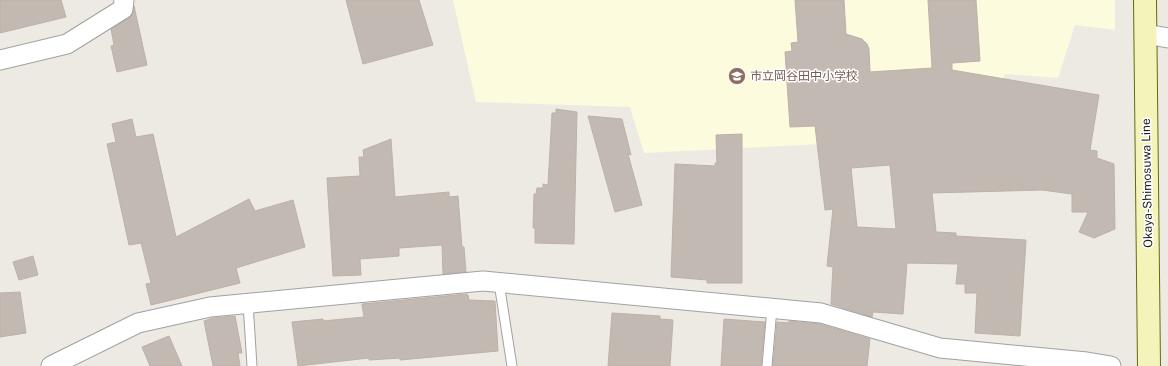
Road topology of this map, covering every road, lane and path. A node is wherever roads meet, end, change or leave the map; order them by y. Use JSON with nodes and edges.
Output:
{"nodes":[{"id":1,"x":124,"y":0,"type":"edge"},
{"id":2,"x":1145,"y":0,"type":"edge"},
{"id":3,"x":1145,"y":34,"type":"junction"},
{"id":4,"x":1168,"y":38,"type":"edge"},
{"id":5,"x":0,"y":60,"type":"edge"},
{"id":6,"x":499,"y":283,"type":"junction"},
{"id":7,"x":248,"y":303,"type":"junction"},
{"id":8,"x":772,"y":308,"type":"junction"},
{"id":9,"x":51,"y":366,"type":"edge"},
{"id":10,"x":252,"y":366,"type":"edge"},
{"id":11,"x":512,"y":366,"type":"edge"},
{"id":12,"x":767,"y":366,"type":"edge"},
{"id":13,"x":1111,"y":366,"type":"edge"},
{"id":14,"x":1149,"y":366,"type":"edge"}],
"edges":[{"from":1,"to":5,"type":"street"},
{"from":2,"to":3,"type":"main road","name":"Okaya-Shimosuwa Line"},
{"from":3,"to":4,"type":"street"},
{"from":3,"to":14,"type":"main road","name":"Okaya-Shimosuwa Line"},
{"from":6,"to":7,"type":"street"},
{"from":6,"to":8,"type":"street"},
{"from":6,"to":11,"type":"lane"},
{"from":7,"to":9,"type":"street"},
{"from":7,"to":10,"type":"lane"},
{"from":8,"to":12,"type":"lane"},
{"from":8,"to":13,"type":"street"}]}
